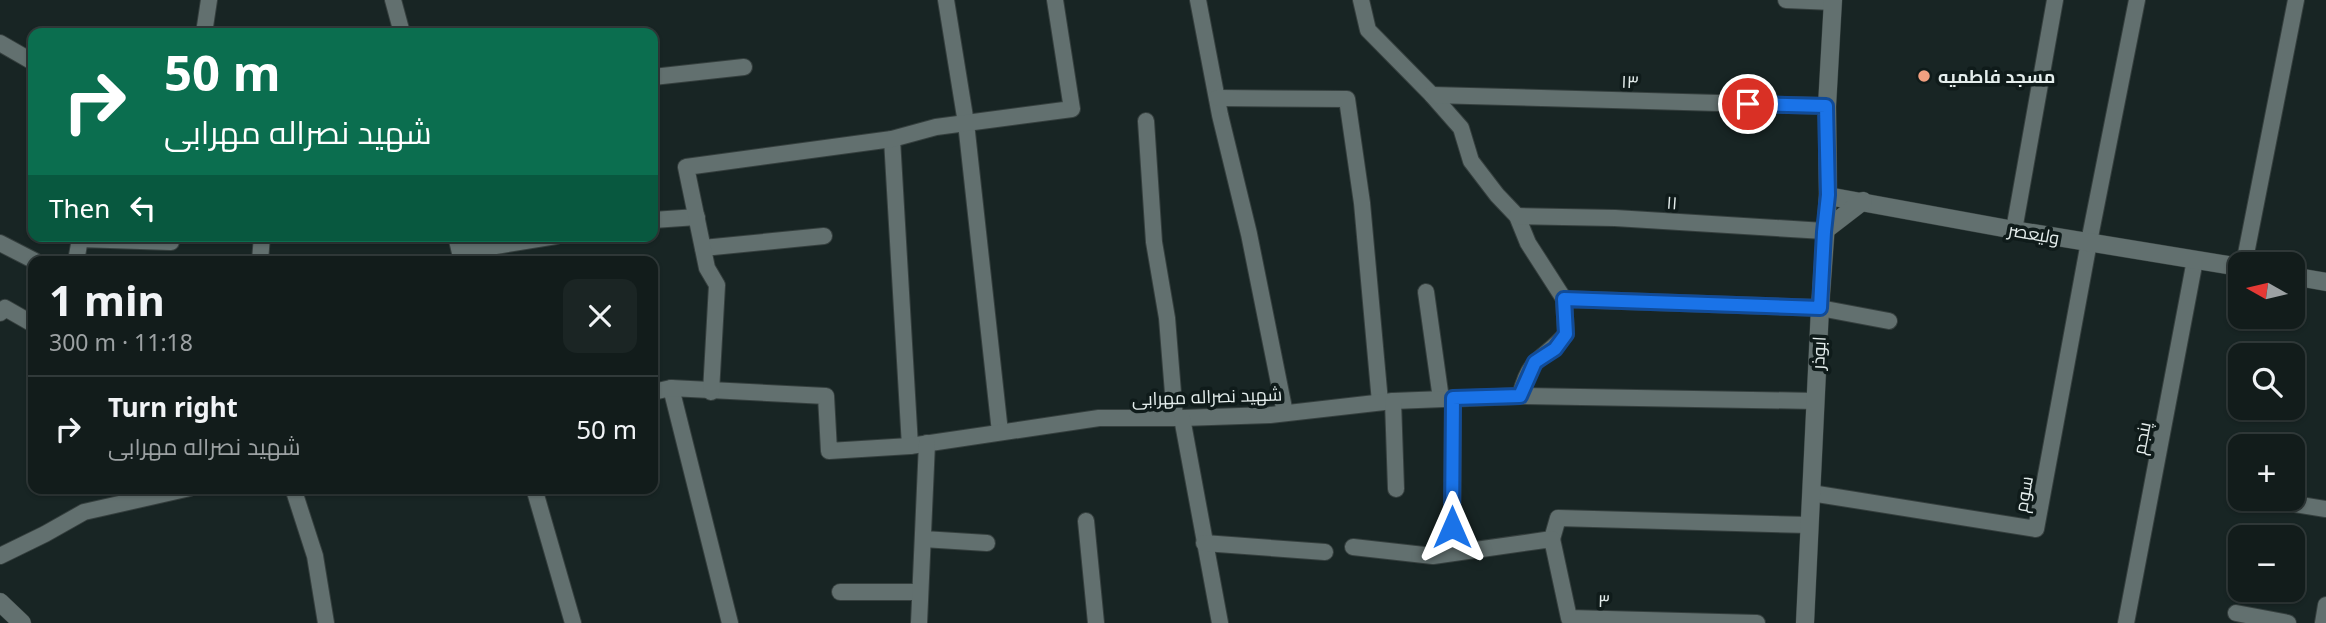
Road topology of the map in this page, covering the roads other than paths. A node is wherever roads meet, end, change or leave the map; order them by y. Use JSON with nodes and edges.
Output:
{"nodes":[{"id":1,"x":209,"y":0,"type":"edge"},
{"id":2,"x":393,"y":0,"type":"edge"},
{"id":3,"x":946,"y":0,"type":"edge"},
{"id":4,"x":1055,"y":0,"type":"edge"},
{"id":5,"x":1198,"y":0,"type":"edge"},
{"id":6,"x":1361,"y":0,"type":"edge"},
{"id":7,"x":1786,"y":0,"type":"edge"},
{"id":8,"x":2055,"y":0,"type":"edge"},
{"id":9,"x":2137,"y":0,"type":"edge"},
{"id":10,"x":2297,"y":0,"type":"edge"},
{"id":11,"x":1833,"y":1,"type":"edge"},
{"id":12,"x":205,"y":28,"type":"edge"},
{"id":13,"x":401,"y":28,"type":"edge"},
{"id":14,"x":0,"y":43,"type":"edge"},
{"id":15,"x":28,"y":59,"type":"edge"},
{"id":16,"x":744,"y":67,"type":"dead end"},
{"id":17,"x":658,"y":76,"type":"edge"},
{"id":18,"x":1432,"y":94,"type":"junction"},
{"id":19,"x":1217,"y":98,"type":"junction"},
{"id":20,"x":1826,"y":106,"type":"junction"},
{"id":21,"x":1146,"y":121,"type":"dead end"},
{"id":22,"x":966,"y":123,"type":"junction"},
{"id":23,"x":892,"y":139,"type":"junction"},
{"id":24,"x":1828,"y":195,"type":"junction"},
{"id":25,"x":1863,"y":201,"type":"junction"},
{"id":26,"x":697,"y":216,"type":"junction"},
{"id":27,"x":1517,"y":216,"type":"junction"},
{"id":28,"x":658,"y":219,"type":"edge"},
{"id":29,"x":2014,"y":230,"type":"junction"},
{"id":30,"x":1824,"y":232,"type":"junction"},
{"id":31,"x":824,"y":236,"type":"dead end"},
{"id":32,"x":515,"y":242,"type":"edge"},
{"id":33,"x":2089,"y":242,"type":"junction"},
{"id":34,"x":0,"y":243,"type":"edge"},
{"id":35,"x":703,"y":248,"type":"junction"},
{"id":36,"x":460,"y":250,"type":"edge"},
{"id":37,"x":2245,"y":252,"type":"edge"},
{"id":38,"x":28,"y":257,"type":"edge"},
{"id":39,"x":2195,"y":260,"type":"junction"},
{"id":40,"x":2228,"y":264,"type":"edge"},
{"id":41,"x":2305,"y":278,"type":"edge"},
{"id":42,"x":2326,"y":282,"type":"edge"},
{"id":43,"x":1426,"y":292,"type":"dead end"},
{"id":44,"x":1564,"y":299,"type":"junction"},
{"id":45,"x":1820,"y":308,"type":"junction"},
{"id":46,"x":2,"y":309,"type":"edge"},
{"id":47,"x":1889,"y":321,"type":"dead end"},
{"id":48,"x":28,"y":322,"type":"edge"},
{"id":49,"x":671,"y":388,"type":"junction"},
{"id":50,"x":658,"y":391,"type":"edge"},
{"id":51,"x":711,"y":392,"type":"junction"},
{"id":52,"x":1520,"y":396,"type":"junction"},
{"id":53,"x":1447,"y":398,"type":"junction"},
{"id":54,"x":1815,"y":401,"type":"junction"},
{"id":55,"x":1386,"y":402,"type":"junction"},
{"id":56,"x":1285,"y":413,"type":"junction"},
{"id":57,"x":1179,"y":418,"type":"junction"},
{"id":58,"x":1000,"y":432,"type":"junction"},
{"id":59,"x":927,"y":443,"type":"junction"},
{"id":60,"x":909,"y":446,"type":"junction"},
{"id":61,"x":1396,"y":489,"type":"dead end"},
{"id":62,"x":1811,"y":493,"type":"junction"},
{"id":63,"x":164,"y":494,"type":"edge"},
{"id":64,"x":295,"y":494,"type":"edge"},
{"id":65,"x":536,"y":494,"type":"edge"},
{"id":66,"x":2305,"y":506,"type":"edge"},
{"id":67,"x":2326,"y":509,"type":"edge"},
{"id":68,"x":1086,"y":521,"type":"dead end"},
{"id":69,"x":1810,"y":524,"type":"junction"},
{"id":70,"x":923,"y":539,"type":"junction"},
{"id":71,"x":1552,"y":539,"type":"junction"},
{"id":72,"x":987,"y":543,"type":"dead end"},
{"id":73,"x":1204,"y":543,"type":"junction"},
{"id":74,"x":1353,"y":547,"type":"dead end"},
{"id":75,"x":1325,"y":552,"type":"dead end"},
{"id":76,"x":1452,"y":553,"type":"junction"},
{"id":77,"x":0,"y":556,"type":"edge"},
{"id":78,"x":841,"y":592,"type":"dead end"},
{"id":79,"x":920,"y":592,"type":"junction"},
{"id":80,"x":0,"y":602,"type":"edge"},
{"id":81,"x":2326,"y":605,"type":"edge"},
{"id":82,"x":2236,"y":613,"type":"dead end"},
{"id":83,"x":1569,"y":621,"type":"edge"},
{"id":84,"x":22,"y":623,"type":"edge"},
{"id":85,"x":326,"y":623,"type":"edge"},
{"id":86,"x":573,"y":623,"type":"edge"},
{"id":87,"x":730,"y":623,"type":"edge"},
{"id":88,"x":919,"y":623,"type":"edge"},
{"id":89,"x":1096,"y":623,"type":"edge"},
{"id":90,"x":1220,"y":623,"type":"edge"},
{"id":91,"x":1757,"y":623,"type":"edge"},
{"id":92,"x":1805,"y":623,"type":"edge"},
{"id":93,"x":2126,"y":623,"type":"edge"},
{"id":94,"x":2288,"y":623,"type":"edge"},
{"id":95,"x":2323,"y":623,"type":"edge"}],
"edges":[{"from":1,"to":12,"type":"street"},
{"from":2,"to":13,"type":"street"},
{"from":3,"to":22,"type":"street"},
{"from":4,"to":22,"type":"street"},
{"from":5,"to":19,"type":"street"},
{"from":6,"to":18,"type":"street"},
{"from":7,"to":11,"type":"street"},
{"from":8,"to":29,"type":"street"},
{"from":9,"to":33,"type":"street"},
{"from":10,"to":37,"type":"street"},
{"from":11,"to":20,"type":"main road","name":"ابوذر"},
{"from":14,"to":15,"type":"street"},
{"from":16,"to":17,"type":"street"},
{"from":18,"to":20,"type":"street","name":"۱۳"},
{"from":18,"to":27,"type":"street"},
{"from":19,"to":55,"type":"street"},
{"from":19,"to":56,"type":"street"},
{"from":20,"to":24,"type":"main road","name":"ابوذر"},
{"from":21,"to":57,"type":"street"},
{"from":22,"to":23,"type":"street"},
{"from":22,"to":58,"type":"street"},
{"from":23,"to":26,"type":"street"},
{"from":23,"to":60,"type":"street"},
{"from":24,"to":25,"type":"main road","name":"ولیعصر"},
{"from":24,"to":30,"type":"main road","name":"ابوذر"},
{"from":25,"to":29,"type":"main road","name":"ولیعصر"},
{"from":25,"to":30,"type":"main road"},
{"from":26,"to":28,"type":"street"},
{"from":26,"to":35,"type":"street"},
{"from":27,"to":30,"type":"street","name":"۱۱"},
{"from":27,"to":44,"type":"street"},
{"from":29,"to":33,"type":"main road","name":"ولیعصر"},
{"from":30,"to":45,"type":"main road","name":"ابوذر"},
{"from":31,"to":35,"type":"street"},
{"from":32,"to":36,"type":"street"},
{"from":33,"to":39,"type":"main road","name":"ولیعصر"},
{"from":33,"to":62,"type":"street","name":"سوم"},
{"from":34,"to":38,"type":"street"},
{"from":35,"to":51,"type":"street"},
{"from":39,"to":40,"type":"main road","name":"ولیعصر"},
{"from":39,"to":93,"type":"street","name":"پنجم"},
{"from":41,"to":42,"type":"main road"},
{"from":43,"to":53,"type":"street"},
{"from":44,"to":45,"type":"street"},
{"from":44,"to":52,"type":"street"},
{"from":45,"to":47,"type":"street"},
{"from":45,"to":54,"type":"main road","name":"ابوذر"},
{"from":46,"to":48,"type":"street"},
{"from":49,"to":50,"type":"street","name":"شهید نصراله مهرابی"},
{"from":49,"to":51,"type":"street","name":"شهید نصراله مهرابی"},
{"from":49,"to":87,"type":"street"},
{"from":51,"to":60,"type":"street","name":"شهید نصراله مهرابی"},
{"from":52,"to":53,"type":"street","name":"شهید نصراله مهرابی"},
{"from":52,"to":54,"type":"street","name":"شهید نصراله مهرابی"},
{"from":53,"to":55,"type":"street","name":"شهید نصراله مهرابی"},
{"from":53,"to":76,"type":"street"},
{"from":54,"to":62,"type":"main road","name":"ابوذر"},
{"from":55,"to":56,"type":"street","name":"شهید نصراله مهرابی"},
{"from":55,"to":61,"type":"street"},
{"from":56,"to":57,"type":"street","name":"شهید نصراله مهرابی"},
{"from":57,"to":58,"type":"street","name":"شهید نصراله مهرابی"},
{"from":57,"to":73,"type":"street"},
{"from":58,"to":59,"type":"street","name":"شهید نصراله مهرابی"},
{"from":59,"to":60,"type":"street","name":"شهید نصراله مهرابی"},
{"from":59,"to":70,"type":"street"},
{"from":62,"to":69,"type":"main road","name":"ابوذر"},
{"from":63,"to":77,"type":"street"},
{"from":64,"to":85,"type":"street"},
{"from":65,"to":86,"type":"street"},
{"from":66,"to":67,"type":"street"},
{"from":68,"to":89,"type":"street"},
{"from":69,"to":71,"type":"street"},
{"from":69,"to":92,"type":"main road","name":"ابوذر"},
{"from":70,"to":72,"type":"street"},
{"from":70,"to":79,"type":"street"},
{"from":71,"to":76,"type":"street"},
{"from":71,"to":83,"type":"street","name":"۳"},
{"from":73,"to":75,"type":"street"},
{"from":73,"to":90,"type":"street"},
{"from":74,"to":76,"type":"street"},
{"from":78,"to":79,"type":"street"},
{"from":79,"to":88,"type":"street"},
{"from":80,"to":84,"type":"main road"},
{"from":81,"to":95,"type":"street"},
{"from":82,"to":94,"type":"street"},
{"from":83,"to":91,"type":"street","name":"۳"}]}
